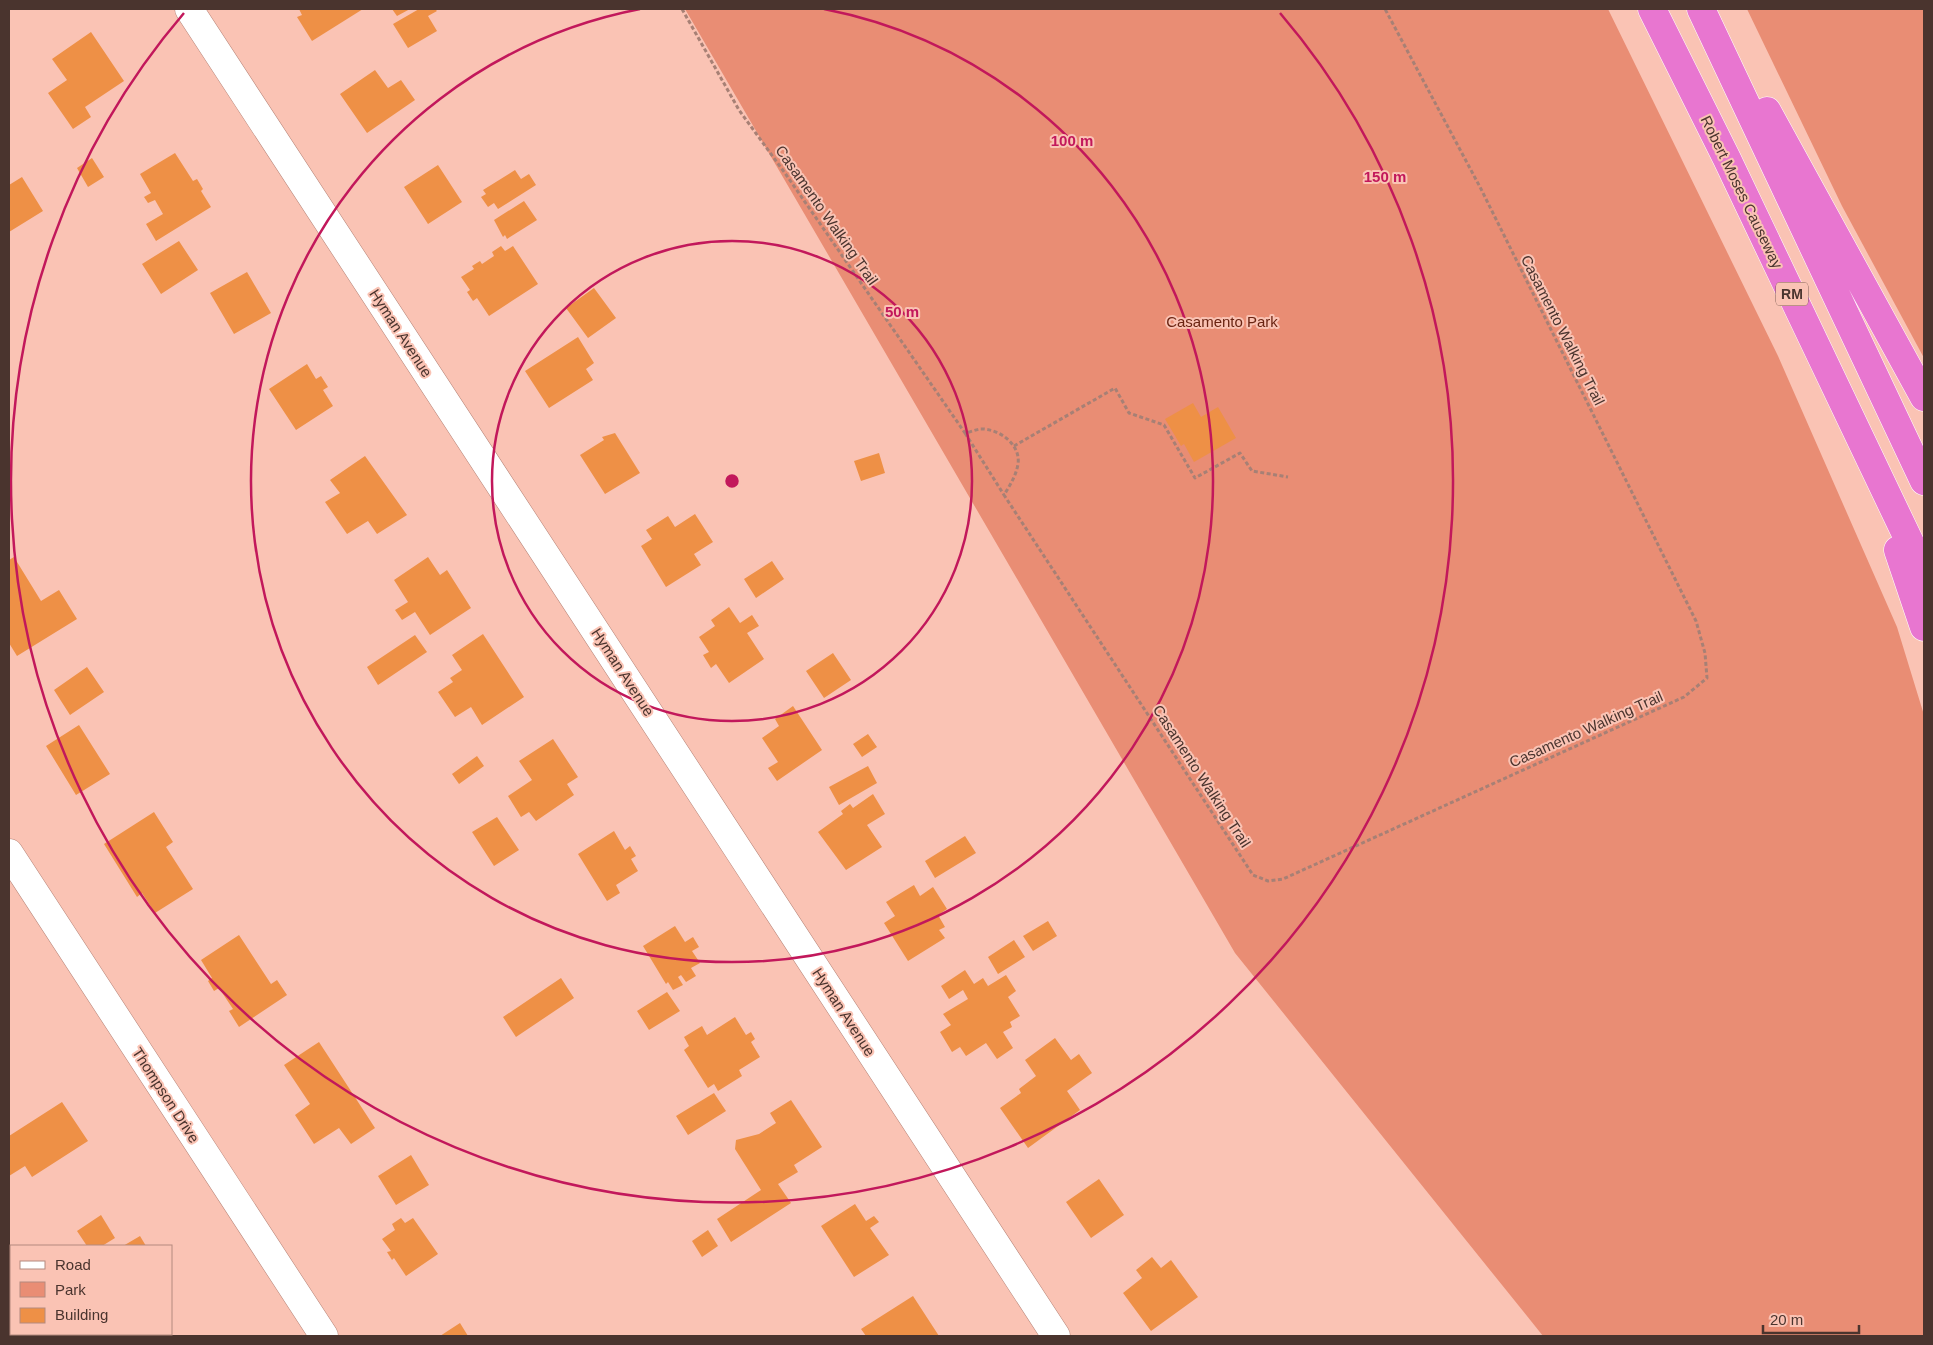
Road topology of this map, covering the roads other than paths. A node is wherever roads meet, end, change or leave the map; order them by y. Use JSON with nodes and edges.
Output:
{"nodes":[{"id":1,"x":189,"y":9,"type":"edge"},
{"id":2,"x":1652,"y":9,"type":"edge"},
{"id":3,"x":1701,"y":9,"type":"edge"},
{"id":4,"x":1713,"y":9,"type":"edge"},
{"id":5,"x":1924,"y":397,"type":"edge"},
{"id":6,"x":1857,"y":430,"type":"junction"},
{"id":7,"x":1924,"y":482,"type":"edge"},
{"id":8,"x":1924,"y":572,"type":"edge"},
{"id":9,"x":1924,"y":627,"type":"edge"},
{"id":10,"x":9,"y":853,"type":"edge"},
{"id":11,"x":324,"y":1336,"type":"edge"},
{"id":12,"x":1056,"y":1336,"type":"edge"}],
"edges":[{"from":1,"to":12,"type":"street","name":"Hyman Avenue"},
{"from":2,"to":6,"type":"highway","name":"Robert Moses Causeway","number":"RM"},
{"from":3,"to":7,"type":"highway"},
{"from":4,"to":5,"type":"highway"},
{"from":6,"to":8,"type":"highway"},
{"from":6,"to":9,"type":"highway"},
{"from":10,"to":11,"type":"street","name":"Thompson Drive"}]}
